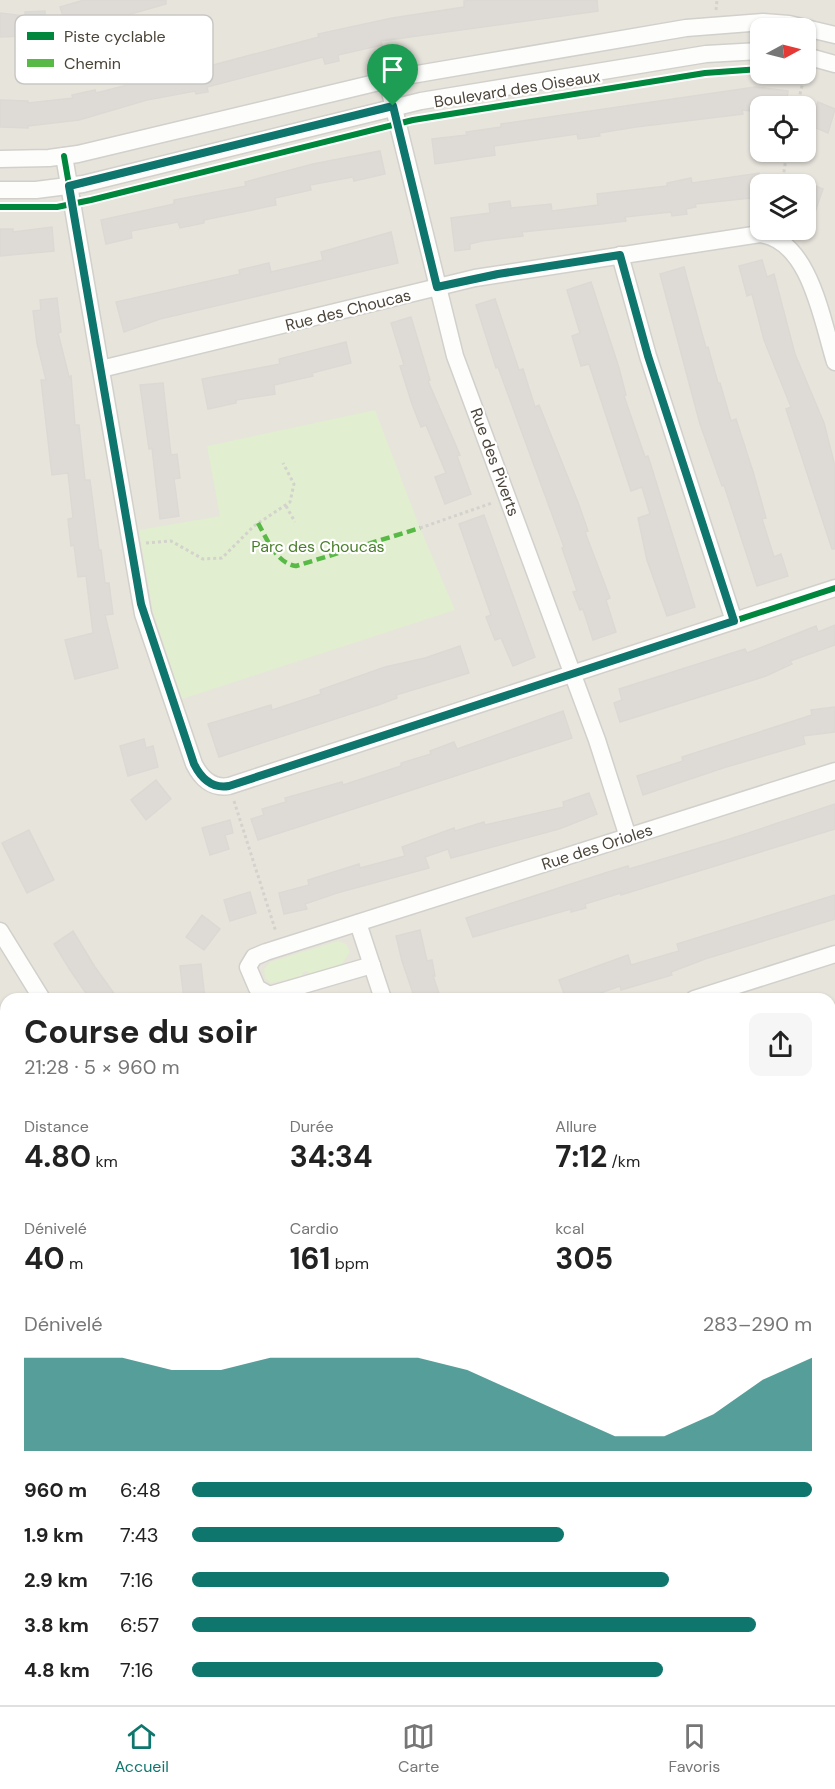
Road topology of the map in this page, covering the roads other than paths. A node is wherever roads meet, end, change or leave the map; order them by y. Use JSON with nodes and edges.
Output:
{"nodes":[{"id":1,"x":835,"y":35,"type":"edge"},
{"id":2,"x":750,"y":52,"type":"edge"},
{"id":3,"x":816,"y":59,"type":"edge"},
{"id":4,"x":835,"y":64,"type":"edge"},
{"id":5,"x":387,"y":80,"type":"junction"},
{"id":6,"x":393,"y":106,"type":"junction"},
{"id":7,"x":64,"y":156,"type":"junction"},
{"id":8,"x":0,"y":159,"type":"edge"},
{"id":9,"x":69,"y":186,"type":"junction"},
{"id":10,"x":0,"y":190,"type":"edge"},
{"id":11,"x":620,"y":255,"type":"junction"},
{"id":12,"x":437,"y":287,"type":"junction"},
{"id":13,"x":835,"y":362,"type":"edge"},
{"id":14,"x":101,"y":369,"type":"junction"},
{"id":15,"x":835,"y":588,"type":"edge"},
{"id":16,"x":734,"y":621,"type":"junction"},
{"id":17,"x":572,"y":674,"type":"junction"},
{"id":18,"x":835,"y":771,"type":"edge"},
{"id":19,"x":628,"y":837,"type":"junction"},
{"id":20,"x":358,"y":922,"type":"junction"},
{"id":21,"x":0,"y":931,"type":"edge"},
{"id":22,"x":835,"y":954,"type":"edge"},
{"id":23,"x":372,"y":965,"type":"junction"},
{"id":24,"x":38,"y":993,"type":"edge"},
{"id":25,"x":263,"y":993,"type":"edge"},
{"id":26,"x":276,"y":993,"type":"edge"},
{"id":27,"x":381,"y":993,"type":"edge"},
{"id":28,"x":713,"y":993,"type":"edge"}],
"edges":[{"from":1,"to":5,"type":"street","name":"Boulevard des Oiseaux"},
{"from":2,"to":6,"type":"street","name":"Boulevard des Oiseaux"},
{"from":3,"to":4,"type":"street"},
{"from":5,"to":6,"type":"street","name":"Rue des Piverts"},
{"from":5,"to":7,"type":"street","name":"Boulevard des Oiseaux"},
{"from":6,"to":9,"type":"street","name":"Boulevard des Oiseaux"},
{"from":6,"to":12,"type":"street","name":"Rue des Piverts"},
{"from":7,"to":8,"type":"street","name":"Boulevard des Oiseaux"},
{"from":7,"to":9,"type":"street"},
{"from":9,"to":10,"type":"street","name":"Boulevard des Oiseaux"},
{"from":9,"to":14,"type":"street"},
{"from":11,"to":12,"type":"street","name":"Rue des Choucas"},
{"from":11,"to":13,"type":"street","name":"Rue des Choucas"},
{"from":11,"to":16,"type":"street"},
{"from":12,"to":14,"type":"street","name":"Rue des Choucas"},
{"from":12,"to":17,"type":"street","name":"Rue des Piverts"},
{"from":14,"to":17,"type":"street"},
{"from":15,"to":16,"type":"street"},
{"from":16,"to":17,"type":"street"},
{"from":17,"to":19,"type":"street","name":"Rue des Piverts"},
{"from":18,"to":19,"type":"street","name":"Rue des Orioles"},
{"from":19,"to":20,"type":"street","name":"Rue des Orioles"},
{"from":20,"to":23,"type":"street"},
{"from":20,"to":25,"type":"street","name":"Rue des Orioles"},
{"from":21,"to":24,"type":"street"},
{"from":22,"to":28,"type":"street"},
{"from":23,"to":26,"type":"street","name":"Rue des Orioles"},
{"from":23,"to":27,"type":"street"}]}
